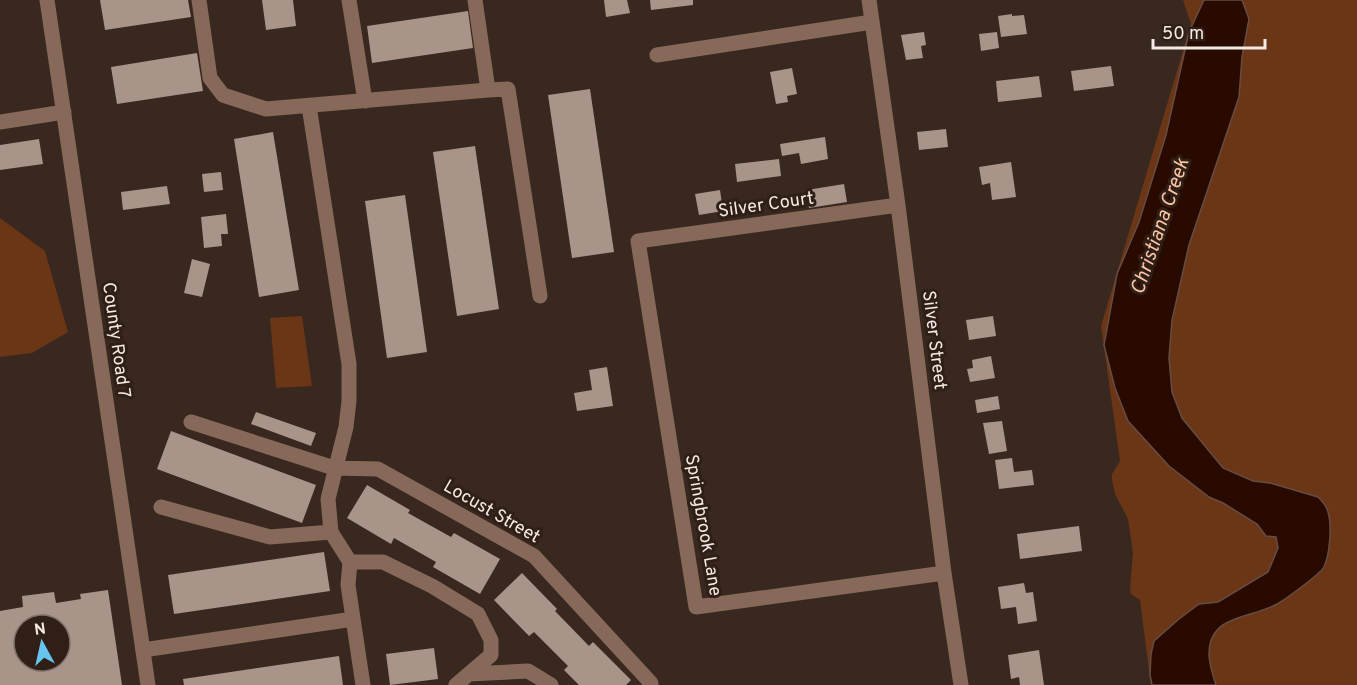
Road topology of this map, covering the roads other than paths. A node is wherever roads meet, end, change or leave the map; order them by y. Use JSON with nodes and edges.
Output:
{"nodes":[{"id":1,"x":47,"y":0,"type":"edge"},
{"id":2,"x":199,"y":0,"type":"edge"},
{"id":3,"x":349,"y":0,"type":"edge"},
{"id":4,"x":475,"y":0,"type":"edge"},
{"id":5,"x":869,"y":0,"type":"edge"},
{"id":6,"x":872,"y":22,"type":"junction"},
{"id":7,"x":657,"y":55,"type":"dead end"},
{"id":8,"x":488,"y":90,"type":"junction"},
{"id":9,"x":366,"y":101,"type":"junction"},
{"id":10,"x":309,"y":106,"type":"junction"},
{"id":11,"x":64,"y":112,"type":"junction"},
{"id":12,"x":0,"y":122,"type":"edge"},
{"id":13,"x":898,"y":205,"type":"junction"},
{"id":14,"x":638,"y":241,"type":"joint"},
{"id":15,"x":540,"y":296,"type":"dead end"},
{"id":16,"x":191,"y":422,"type":"dead end"},
{"id":17,"x":334,"y":468,"type":"junction"},
{"id":18,"x":161,"y":507,"type":"dead end"},
{"id":19,"x":331,"y":532,"type":"junction"},
{"id":20,"x":350,"y":562,"type":"junction"},
{"id":21,"x":944,"y":573,"type":"junction"},
{"id":22,"x":353,"y":619,"type":"junction"},
{"id":23,"x":143,"y":650,"type":"junction"},
{"id":24,"x":469,"y":674,"type":"junction"},
{"id":25,"x":148,"y":685,"type":"edge"},
{"id":26,"x":363,"y":685,"type":"edge"},
{"id":27,"x":456,"y":685,"type":"edge"},
{"id":28,"x":550,"y":685,"type":"edge"},
{"id":29,"x":649,"y":685,"type":"edge"},
{"id":30,"x":961,"y":685,"type":"edge"}],
"edges":[{"from":1,"to":11,"type":"street","name":"County Road 7"},
{"from":2,"to":10,"type":"street"},
{"from":3,"to":9,"type":"street"},
{"from":4,"to":8,"type":"street"},
{"from":5,"to":6,"type":"street","name":"Silver Street"},
{"from":6,"to":7,"type":"street"},
{"from":6,"to":13,"type":"street","name":"Silver Street"},
{"from":8,"to":9,"type":"street"},
{"from":8,"to":15,"type":"street"},
{"from":9,"to":10,"type":"street"},
{"from":10,"to":17,"type":"street"},
{"from":11,"to":12,"type":"street"},
{"from":11,"to":23,"type":"street","name":"County Road 7"},
{"from":13,"to":14,"type":"street","name":"Silver Court"},
{"from":13,"to":21,"type":"street","name":"Silver Street"},
{"from":14,"to":21,"type":"street","name":"Springbrook Lane"},
{"from":16,"to":17,"type":"street","name":"Locust Street"},
{"from":17,"to":19,"type":"street"},
{"from":17,"to":29,"type":"street","name":"Locust Street"},
{"from":18,"to":19,"type":"street"},
{"from":19,"to":20,"type":"street"},
{"from":20,"to":22,"type":"street"},
{"from":20,"to":24,"type":"street"},
{"from":21,"to":30,"type":"street","name":"Silver Street"},
{"from":22,"to":23,"type":"street"},
{"from":22,"to":26,"type":"street"},
{"from":23,"to":25,"type":"street","name":"County Road 7"},
{"from":24,"to":27,"type":"street"},
{"from":24,"to":28,"type":"street"}]}
